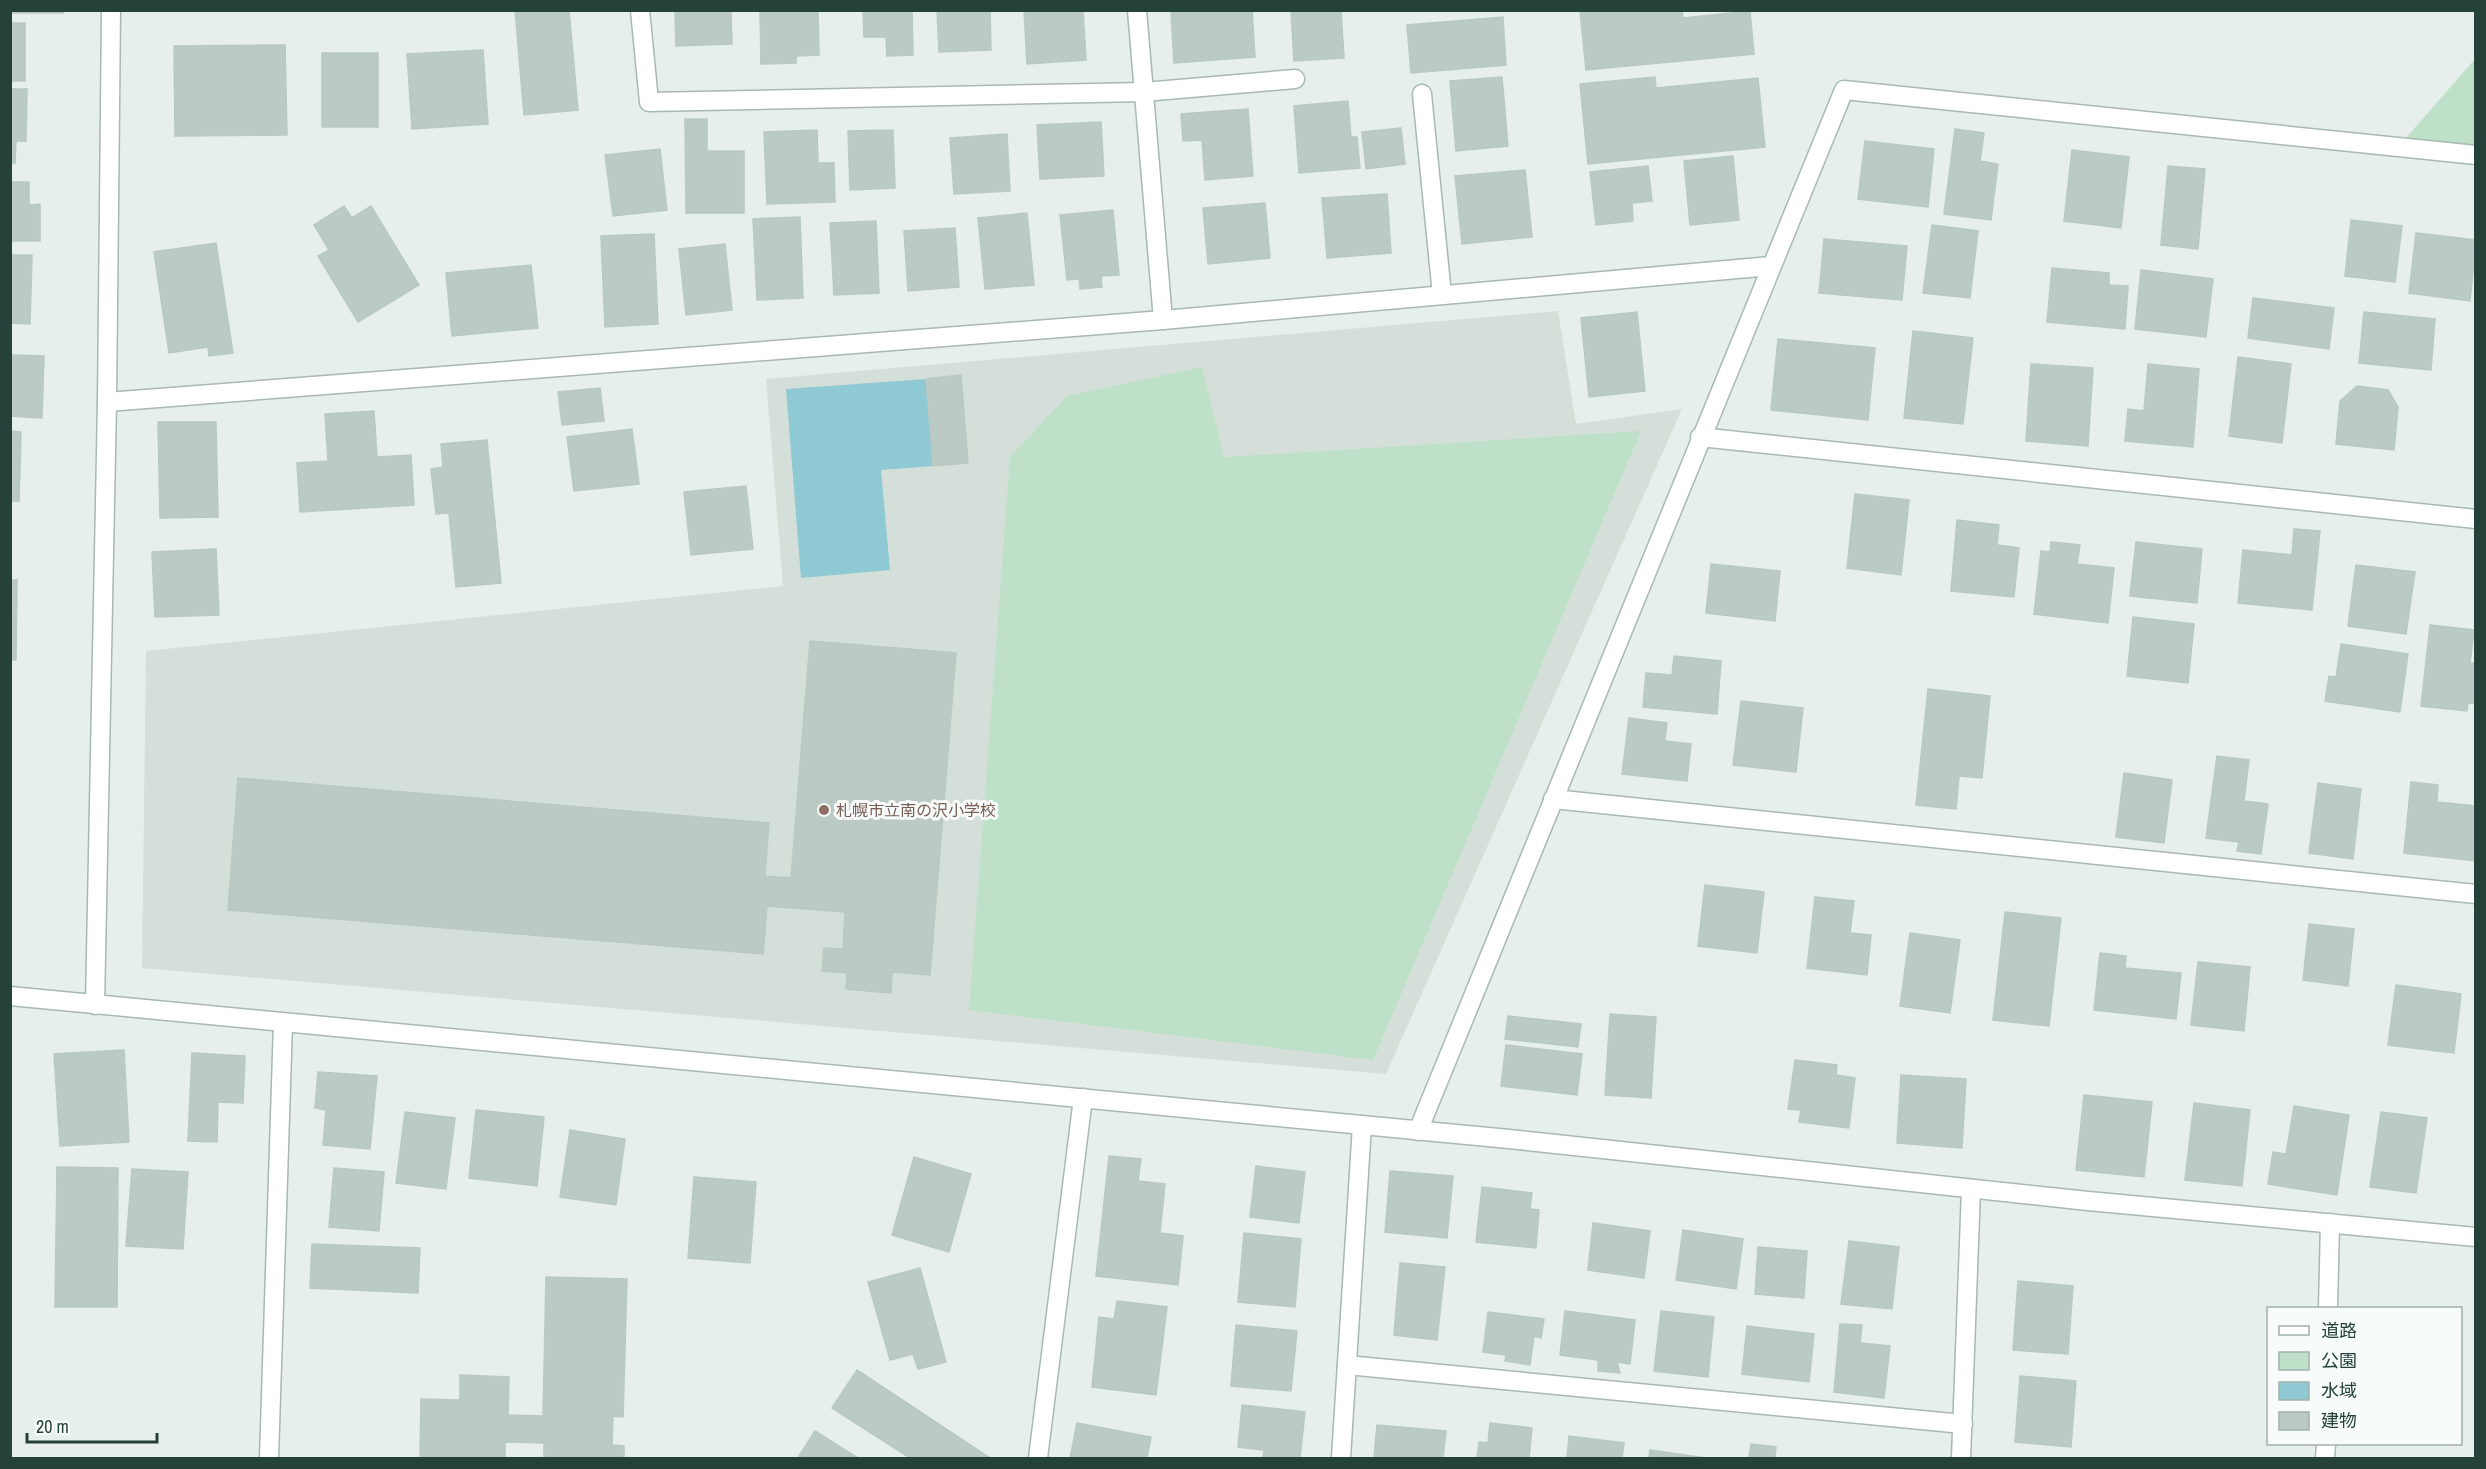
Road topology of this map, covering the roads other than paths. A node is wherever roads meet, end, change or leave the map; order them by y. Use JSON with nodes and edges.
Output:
{"nodes":[{"id":1,"x":111,"y":10,"type":"edge"},
{"id":2,"x":640,"y":10,"type":"edge"},
{"id":3,"x":1137,"y":10,"type":"edge"},
{"id":4,"x":1295,"y":79,"type":"dead end"},
{"id":5,"x":1144,"y":92,"type":"junction"},
{"id":6,"x":1422,"y":94,"type":"dead end"},
{"id":7,"x":2475,"y":155,"type":"edge"},
{"id":8,"x":1771,"y":266,"type":"junction"},
{"id":9,"x":1442,"y":295,"type":"junction"},
{"id":10,"x":1163,"y":320,"type":"junction"},
{"id":11,"x":107,"y":402,"type":"junction"},
{"id":12,"x":1700,"y":437,"type":"junction"},
{"id":13,"x":2475,"y":519,"type":"edge"},
{"id":14,"x":1553,"y":800,"type":"junction"},
{"id":15,"x":2475,"y":894,"type":"edge"},
{"id":16,"x":10,"y":996,"type":"edge"},
{"id":17,"x":95,"y":1005,"type":"junction"},
{"id":18,"x":283,"y":1023,"type":"junction"},
{"id":19,"x":1083,"y":1098,"type":"junction"},
{"id":20,"x":1362,"y":1125,"type":"junction"},
{"id":21,"x":1418,"y":1131,"type":"junction"},
{"id":22,"x":1971,"y":1189,"type":"junction"},
{"id":23,"x":2330,"y":1223,"type":"junction"},
{"id":24,"x":2475,"y":1237,"type":"edge"},
{"id":25,"x":2328,"y":1307,"type":"edge"},
{"id":26,"x":1347,"y":1365,"type":"junction"},
{"id":27,"x":1963,"y":1424,"type":"junction"},
{"id":28,"x":269,"y":1458,"type":"edge"},
{"id":29,"x":1038,"y":1458,"type":"edge"},
{"id":30,"x":1341,"y":1458,"type":"edge"},
{"id":31,"x":1962,"y":1458,"type":"edge"}],
"edges":[{"from":1,"to":11,"type":"street"},
{"from":2,"to":5,"type":"street"},
{"from":3,"to":5,"type":"street"},
{"from":4,"to":5,"type":"street"},
{"from":5,"to":10,"type":"street"},
{"from":6,"to":9,"type":"street"},
{"from":7,"to":8,"type":"street"},
{"from":8,"to":9,"type":"street"},
{"from":8,"to":12,"type":"street"},
{"from":9,"to":10,"type":"street"},
{"from":10,"to":11,"type":"street"},
{"from":11,"to":17,"type":"street"},
{"from":12,"to":13,"type":"street"},
{"from":12,"to":14,"type":"street"},
{"from":14,"to":15,"type":"street"},
{"from":14,"to":21,"type":"street"},
{"from":16,"to":17,"type":"street"},
{"from":17,"to":18,"type":"street"},
{"from":18,"to":19,"type":"street"},
{"from":18,"to":28,"type":"street"},
{"from":19,"to":20,"type":"street"},
{"from":19,"to":29,"type":"street"},
{"from":20,"to":21,"type":"street"},
{"from":20,"to":26,"type":"street"},
{"from":21,"to":22,"type":"street"},
{"from":22,"to":23,"type":"street"},
{"from":22,"to":27,"type":"street"},
{"from":23,"to":24,"type":"street"},
{"from":23,"to":25,"type":"street"},
{"from":26,"to":27,"type":"street"},
{"from":26,"to":30,"type":"street"},
{"from":27,"to":31,"type":"street"}]}
